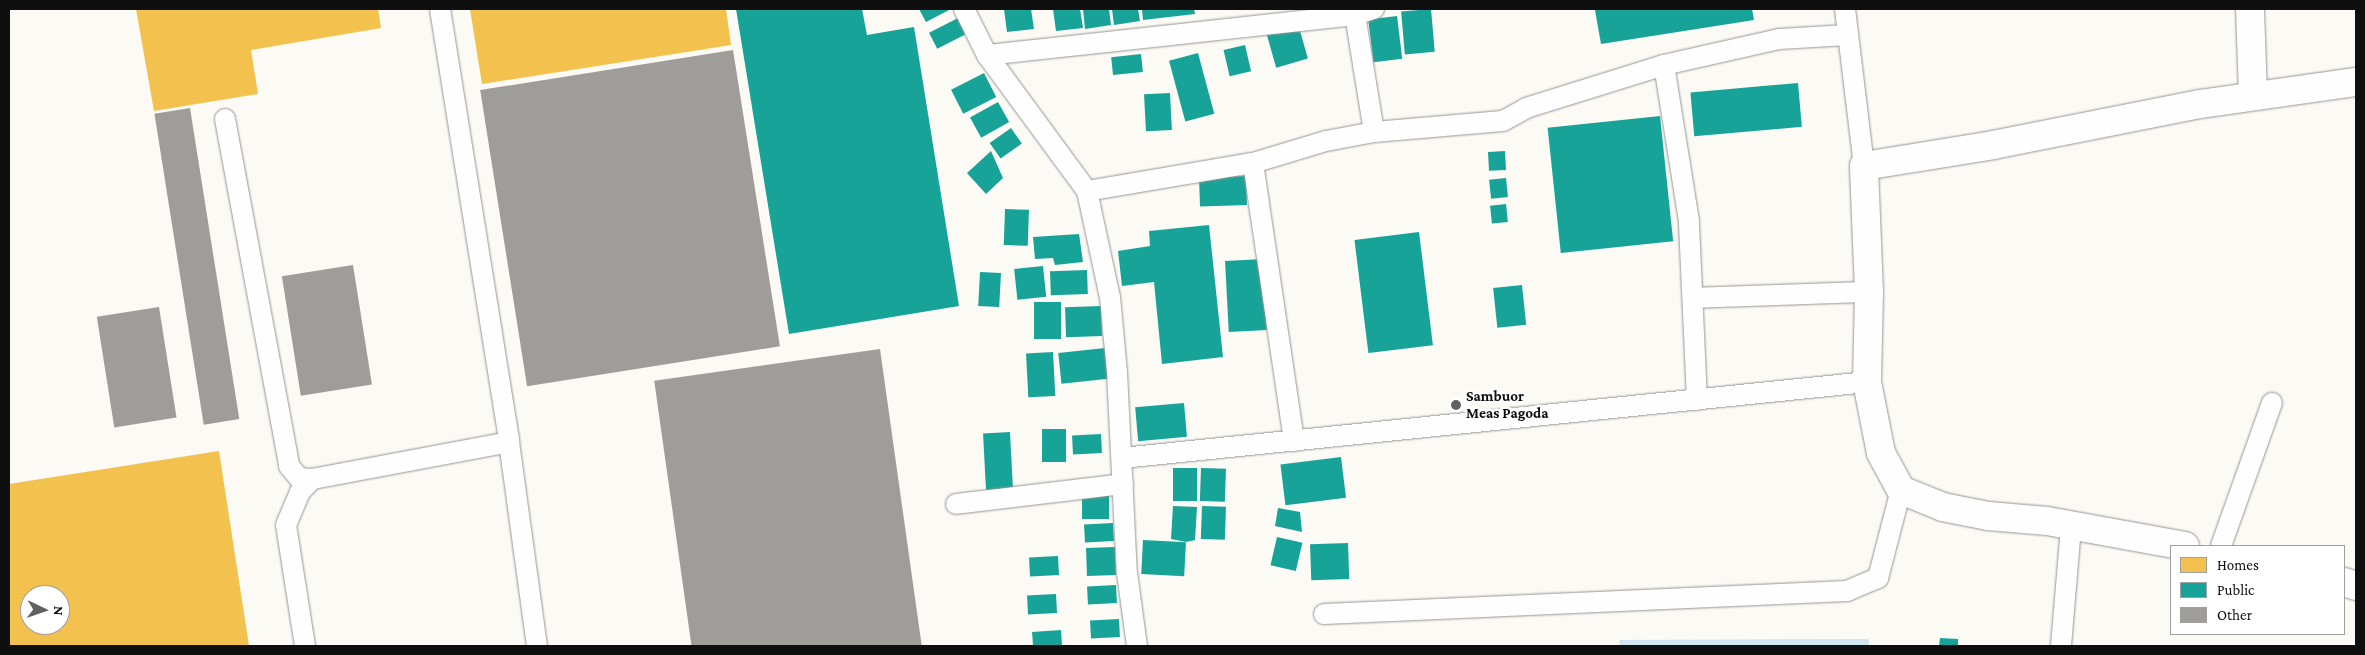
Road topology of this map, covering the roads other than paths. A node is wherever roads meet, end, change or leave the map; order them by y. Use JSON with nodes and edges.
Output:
{"nodes":[{"id":1,"x":440,"y":9,"type":"edge"},
{"id":2,"x":964,"y":9,"type":"edge"},
{"id":3,"x":1844,"y":9,"type":"edge"},
{"id":4,"x":2250,"y":9,"type":"edge"},
{"id":5,"x":1365,"y":12,"type":"edge"},
{"id":6,"x":1848,"y":35,"type":"junction"},
{"id":7,"x":987,"y":55,"type":"junction"},
{"id":8,"x":1664,"y":65,"type":"junction"},
{"id":9,"x":2356,"y":82,"type":"edge"},
{"id":10,"x":2253,"y":95,"type":"junction"},
{"id":11,"x":225,"y":119,"type":"dead end"},
{"id":12,"x":1374,"y":132,"type":"junction"},
{"id":13,"x":1253,"y":163,"type":"junction"},
{"id":14,"x":1864,"y":166,"type":"junction"},
{"id":15,"x":1087,"y":191,"type":"junction"},
{"id":16,"x":1869,"y":292,"type":"junction"},
{"id":17,"x":1692,"y":298,"type":"junction"},
{"id":18,"x":1866,"y":382,"type":"junction"},
{"id":19,"x":1697,"y":400,"type":"junction"},
{"id":20,"x":2272,"y":403,"type":"dead end"},
{"id":21,"x":1294,"y":441,"type":"junction"},
{"id":22,"x":509,"y":442,"type":"junction"},
{"id":23,"x":1122,"y":458,"type":"junction"},
{"id":24,"x":312,"y":479,"type":"junction"},
{"id":25,"x":1123,"y":484,"type":"junction"},
{"id":26,"x":1901,"y":490,"type":"junction"},
{"id":27,"x":956,"y":504,"type":"dead end"},
{"id":28,"x":2071,"y":526,"type":"junction"},
{"id":29,"x":2179,"y":545,"type":"edge"},
{"id":30,"x":2221,"y":545,"type":"edge"},
{"id":31,"x":1324,"y":614,"type":"dead end"},
{"id":32,"x":305,"y":646,"type":"edge"},
{"id":33,"x":537,"y":646,"type":"edge"},
{"id":34,"x":1137,"y":646,"type":"edge"},
{"id":35,"x":2061,"y":646,"type":"edge"}],
"edges":[{"from":1,"to":22,"type":"lane"},
{"from":2,"to":7,"type":"lane"},
{"from":3,"to":6,"type":"lane"},
{"from":4,"to":10,"type":"street"},
{"from":5,"to":7,"type":"lane"},
{"from":5,"to":12,"type":"lane"},
{"from":6,"to":8,"type":"lane"},
{"from":6,"to":14,"type":"lane"},
{"from":7,"to":15,"type":"lane"},
{"from":8,"to":12,"type":"lane"},
{"from":8,"to":17,"type":"lane"},
{"from":9,"to":10,"type":"street"},
{"from":10,"to":14,"type":"street"},
{"from":11,"to":24,"type":"lane"},
{"from":12,"to":13,"type":"lane"},
{"from":13,"to":15,"type":"lane"},
{"from":13,"to":21,"type":"lane"},
{"from":14,"to":16,"type":"street"},
{"from":15,"to":23,"type":"lane"},
{"from":16,"to":17,"type":"lane"},
{"from":16,"to":18,"type":"street"},
{"from":17,"to":19,"type":"lane"},
{"from":18,"to":19,"type":"lane"},
{"from":18,"to":26,"type":"street"},
{"from":19,"to":21,"type":"lane"},
{"from":20,"to":30,"type":"lane"},
{"from":21,"to":23,"type":"lane"},
{"from":22,"to":24,"type":"lane"},
{"from":22,"to":33,"type":"lane"},
{"from":23,"to":25,"type":"lane"},
{"from":24,"to":32,"type":"lane"},
{"from":25,"to":27,"type":"lane"},
{"from":25,"to":34,"type":"lane"},
{"from":26,"to":28,"type":"street"},
{"from":26,"to":31,"type":"lane"},
{"from":28,"to":29,"type":"street"},
{"from":28,"to":35,"type":"lane"}]}
